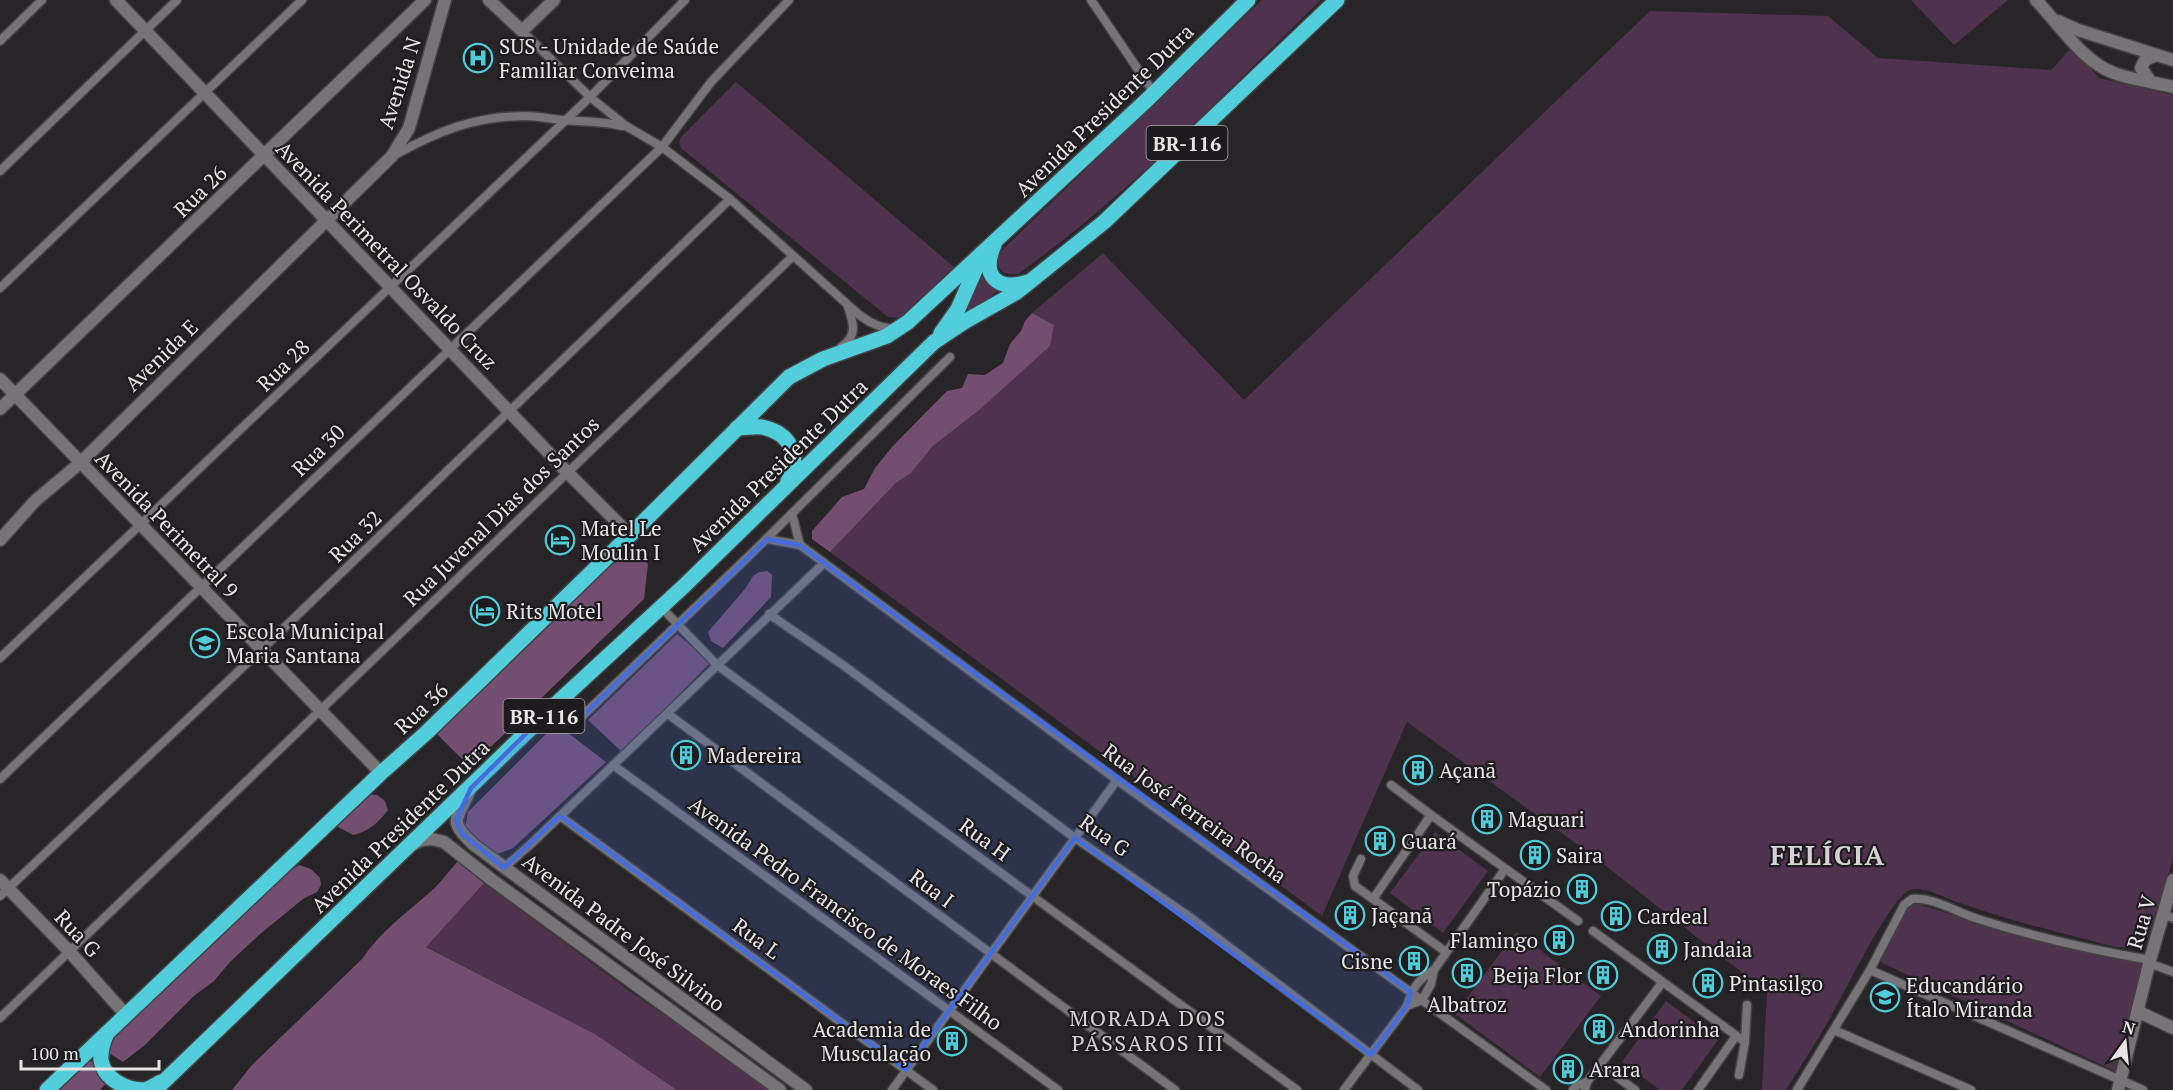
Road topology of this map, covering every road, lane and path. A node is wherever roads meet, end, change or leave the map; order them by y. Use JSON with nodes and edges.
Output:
{"nodes":[{"id":1,"x":42,"y":0,"type":"edge"},
{"id":2,"x":116,"y":0,"type":"edge"},
{"id":3,"x":177,"y":0,"type":"edge"},
{"id":4,"x":302,"y":0,"type":"edge"},
{"id":5,"x":425,"y":0,"type":"edge"},
{"id":6,"x":445,"y":0,"type":"edge"},
{"id":7,"x":489,"y":0,"type":"edge"},
{"id":8,"x":554,"y":0,"type":"edge"},
{"id":9,"x":685,"y":0,"type":"edge"},
{"id":10,"x":789,"y":0,"type":"edge"},
{"id":11,"x":1091,"y":0,"type":"edge"},
{"id":12,"x":1248,"y":0,"type":"edge"},
{"id":13,"x":1337,"y":0,"type":"edge"},
{"id":14,"x":2036,"y":0,"type":"edge"},
{"id":15,"x":2055,"y":20,"type":"junction"},
{"id":16,"x":146,"y":31,"type":"junction"},
{"id":17,"x":522,"y":32,"type":"junction"},
{"id":18,"x":0,"y":41,"type":"edge"},
{"id":19,"x":2156,"y":55,"type":"junction"},
{"id":20,"x":2173,"y":60,"type":"edge"},
{"id":21,"x":2150,"y":81,"type":"junction"},
{"id":22,"x":2173,"y":87,"type":"edge"},
{"id":23,"x":205,"y":92,"type":"junction"},
{"id":24,"x":1154,"y":93,"type":"junction"},
{"id":25,"x":590,"y":97,"type":"junction"},
{"id":26,"x":565,"y":121,"type":"junction"},
{"id":27,"x":626,"y":126,"type":"junction"},
{"id":28,"x":662,"y":147,"type":"junction"},
{"id":29,"x":264,"y":156,"type":"junction"},
{"id":30,"x":392,"y":156,"type":"junction"},
{"id":31,"x":0,"y":171,"type":"edge"},
{"id":32,"x":730,"y":198,"type":"junction"},
{"id":33,"x":326,"y":220,"type":"junction"},
{"id":34,"x":997,"y":240,"type":"junction"},
{"id":35,"x":982,"y":253,"type":"junction"},
{"id":36,"x":793,"y":256,"type":"junction"},
{"id":37,"x":1034,"y":280,"type":"junction"},
{"id":38,"x":392,"y":286,"type":"junction"},
{"id":39,"x":0,"y":288,"type":"edge"},
{"id":40,"x":847,"y":304,"type":"junction"},
{"id":41,"x":898,"y":329,"type":"junction"},
{"id":42,"x":934,"y":342,"type":"junction"},
{"id":43,"x":449,"y":349,"type":"junction"},
{"id":44,"x":950,"y":357,"type":"dead end"},
{"id":45,"x":823,"y":359,"type":"junction"},
{"id":46,"x":0,"y":379,"type":"edge"},
{"id":47,"x":15,"y":394,"type":"junction"},
{"id":48,"x":0,"y":409,"type":"edge"},
{"id":49,"x":511,"y":412,"type":"junction"},
{"id":50,"x":737,"y":428,"type":"junction"},
{"id":51,"x":80,"y":463,"type":"junction"},
{"id":52,"x":567,"y":472,"type":"junction"},
{"id":53,"x":785,"y":487,"type":"junction"},
{"id":54,"x":792,"y":514,"type":"junction"},
{"id":55,"x":21,"y":515,"type":"junction"},
{"id":56,"x":141,"y":526,"type":"junction"},
{"id":57,"x":0,"y":528,"type":"edge"},
{"id":58,"x":630,"y":536,"type":"junction"},
{"id":59,"x":766,"y":539,"type":"junction"},
{"id":60,"x":0,"y":540,"type":"edge"},
{"id":61,"x":800,"y":545,"type":"junction"},
{"id":62,"x":824,"y":563,"type":"junction"},
{"id":63,"x":201,"y":588,"type":"junction"},
{"id":64,"x":661,"y":606,"type":"junction"},
{"id":65,"x":769,"y":614,"type":"junction"},
{"id":66,"x":678,"y":624,"type":"junction"},
{"id":67,"x":261,"y":650,"type":"junction"},
{"id":68,"x":0,"y":658,"type":"edge"},
{"id":69,"x":717,"y":665,"type":"junction"},
{"id":70,"x":556,"y":704,"type":"junction"},
{"id":71,"x":320,"y":709,"type":"junction"},
{"id":72,"x":668,"y":714,"type":"junction"},
{"id":73,"x":613,"y":765,"type":"junction"},
{"id":74,"x":381,"y":773,"type":"junction"},
{"id":75,"x":0,"y":779,"type":"edge"},
{"id":76,"x":1118,"y":780,"type":"junction"},
{"id":77,"x":1391,"y":785,"type":"dead end"},
{"id":78,"x":471,"y":788,"type":"junction"},
{"id":79,"x":1431,"y":815,"type":"junction"},
{"id":80,"x":560,"y":816,"type":"junction"},
{"id":81,"x":1075,"y":838,"type":"junction"},
{"id":82,"x":408,"y":847,"type":"junction"},
{"id":83,"x":1361,"y":859,"type":"dead end"},
{"id":84,"x":504,"y":868,"type":"junction"},
{"id":85,"x":1505,"y":869,"type":"junction"},
{"id":86,"x":2173,"y":880,"type":"edge"},
{"id":87,"x":3,"y":888,"type":"edge"},
{"id":88,"x":1032,"y":895,"type":"junction"},
{"id":89,"x":1373,"y":899,"type":"junction"},
{"id":90,"x":2168,"y":916,"type":"edge"},
{"id":91,"x":1578,"y":921,"type":"dead end"},
{"id":92,"x":1593,"y":932,"type":"dead end"},
{"id":93,"x":68,"y":951,"type":"junction"},
{"id":94,"x":1446,"y":952,"type":"junction"},
{"id":95,"x":989,"y":954,"type":"junction"},
{"id":96,"x":2149,"y":966,"type":"junction"},
{"id":97,"x":1434,"y":970,"type":"junction"},
{"id":98,"x":1869,"y":970,"type":"junction"},
{"id":99,"x":2173,"y":972,"type":"edge"},
{"id":100,"x":1662,"y":983,"type":"junction"},
{"id":101,"x":1411,"y":992,"type":"junction"},
{"id":102,"x":1422,"y":1000,"type":"junction"},
{"id":103,"x":1747,"y":1005,"type":"dead end"},
{"id":104,"x":1407,"y":1006,"type":"junction"},
{"id":105,"x":949,"y":1011,"type":"junction"},
{"id":106,"x":2139,"y":1012,"type":"junction"},
{"id":107,"x":126,"y":1015,"type":"junction"},
{"id":108,"x":0,"y":1018,"type":"edge"},
{"id":109,"x":2173,"y":1028,"type":"edge"},
{"id":110,"x":1834,"y":1030,"type":"junction"},
{"id":111,"x":107,"y":1033,"type":"junction"},
{"id":112,"x":1736,"y":1036,"type":"junction"},
{"id":113,"x":1745,"y":1042,"type":"junction"},
{"id":114,"x":1371,"y":1055,"type":"junction"},
{"id":115,"x":1601,"y":1065,"type":"junction"},
{"id":116,"x":906,"y":1070,"type":"junction"},
{"id":117,"x":1739,"y":1075,"type":"dead end"},
{"id":118,"x":167,"y":1079,"type":"junction"},
{"id":119,"x":2120,"y":1085,"type":"edge"},
{"id":120,"x":1586,"y":1086,"type":"edge"},
{"id":121,"x":47,"y":1090,"type":"edge"},
{"id":122,"x":155,"y":1090,"type":"edge"},
{"id":123,"x":780,"y":1090,"type":"edge"},
{"id":124,"x":806,"y":1090,"type":"edge"},
{"id":125,"x":892,"y":1090,"type":"edge"},
{"id":126,"x":933,"y":1090,"type":"edge"},
{"id":127,"x":1058,"y":1090,"type":"edge"},
{"id":128,"x":1175,"y":1090,"type":"edge"},
{"id":129,"x":1297,"y":1090,"type":"edge"},
{"id":130,"x":1344,"y":1090,"type":"edge"},
{"id":131,"x":1418,"y":1090,"type":"edge"},
{"id":132,"x":1546,"y":1090,"type":"edge"},
{"id":133,"x":1573,"y":1090,"type":"edge"},
{"id":134,"x":1635,"y":1090,"type":"edge"},
{"id":135,"x":1698,"y":1090,"type":"edge"},
{"id":136,"x":1798,"y":1090,"type":"edge"},
{"id":137,"x":1971,"y":1090,"type":"edge"},
{"id":138,"x":2144,"y":1090,"type":"edge"}],
"edges":[{"from":1,"to":18,"type":"street"},
{"from":2,"to":16,"type":"main road","name":"Avenida Perimetral Osvaldo Cruz"},
{"from":3,"to":16,"type":"street"},
{"from":4,"to":23,"type":"street"},
{"from":5,"to":29,"type":"main road","name":"Rua 26"},
{"from":6,"to":30,"type":"main road","name":"Avenida N"},
{"from":7,"to":17,"type":"main road"},
{"from":8,"to":17,"type":"main road"},
{"from":9,"to":25,"type":"street","name":"Rua 28"},
{"from":10,"to":28,"type":"street","name":"Rua 30"},
{"from":11,"to":24,"type":"street"},
{"from":12,"to":24,"type":"highway","name":"Avenida Presidente Dutra","number":"BR-116"},
{"from":13,"to":37,"type":"highway","name":"Avenida Presidente Dutra","number":"BR-116"},
{"from":14,"to":15,"type":"main road"},
{"from":15,"to":19,"type":"main road"},
{"from":15,"to":21,"type":"main road"},
{"from":16,"to":23,"type":"main road","name":"Avenida Perimetral Osvaldo Cruz"},
{"from":16,"to":31,"type":"street"},
{"from":17,"to":25,"type":"street"},
{"from":19,"to":20,"type":"main road"},
{"from":19,"to":21,"type":"main road"},
{"from":21,"to":22,"type":"main road"},
{"from":23,"to":29,"type":"main road","name":"Avenida Perimetral Osvaldo Cruz"},
{"from":23,"to":39,"type":"street"},
{"from":24,"to":34,"type":"highway","name":"Avenida Presidente Dutra","number":"BR-116"},
{"from":25,"to":26,"type":"street","name":"Rua 28"},
{"from":25,"to":27,"type":"street"},
{"from":26,"to":27,"type":"street"},
{"from":26,"to":30,"type":"street"},
{"from":26,"to":38,"type":"street","name":"Rua 28"},
{"from":27,"to":28,"type":"street"},
{"from":28,"to":32,"type":"street"},
{"from":28,"to":43,"type":"street","name":"Rua 30"},
{"from":29,"to":33,"type":"main road","name":"Avenida Perimetral Osvaldo Cruz"},
{"from":29,"to":47,"type":"main road","name":"Rua 26"},
{"from":30,"to":33,"type":"main road","name":"Avenida N"},
{"from":32,"to":36,"type":"street"},
{"from":32,"to":49,"type":"street","name":"Rua 32"},
{"from":33,"to":38,"type":"main road","name":"Avenida Perimetral Osvaldo Cruz"},
{"from":33,"to":51,"type":"main road","name":"Avenida E"},
{"from":34,"to":35,"type":"highway","name":"Avenida Presidente Dutra","number":"BR-116"},
{"from":34,"to":37,"type":"highway"},
{"from":35,"to":41,"type":"highway","name":"Rua 36"},
{"from":35,"to":42,"type":"highway","name":"Avenida Presidente Dutra","number":"BR-116"},
{"from":36,"to":40,"type":"street"},
{"from":36,"to":52,"type":"street","name":"Rua Juvenal Dias dos Santos"},
{"from":37,"to":42,"type":"highway","name":"Avenida Presidente Dutra","number":"BR-116"},
{"from":38,"to":43,"type":"main road","name":"Avenida Perimetral Osvaldo Cruz"},
{"from":38,"to":56,"type":"street","name":"Rua 28"},
{"from":40,"to":41,"type":"street"},
{"from":40,"to":45,"type":"street"},
{"from":41,"to":45,"type":"highway","name":"Rua 36"},
{"from":42,"to":53,"type":"highway","name":"Avenida Presidente Dutra","number":"BR-116"},
{"from":43,"to":49,"type":"main road","name":"Avenida Perimetral Osvaldo Cruz"},
{"from":43,"to":63,"type":"street","name":"Rua 30"},
{"from":44,"to":54,"type":"street"},
{"from":45,"to":50,"type":"highway","name":"Rua 36"},
{"from":46,"to":47,"type":"main road","name":"Avenida Perimetral 9"},
{"from":47,"to":48,"type":"main road","name":"Rua 26"},
{"from":47,"to":51,"type":"main road","name":"Avenida Perimetral 9"},
{"from":49,"to":52,"type":"main road","name":"Avenida Perimetral Osvaldo Cruz"},
{"from":49,"to":67,"type":"street","name":"Rua 32"},
{"from":50,"to":53,"type":"highway"},
{"from":50,"to":58,"type":"highway","name":"Rua 36"},
{"from":51,"to":55,"type":"main road","name":"Avenida E"},
{"from":51,"to":56,"type":"main road","name":"Avenida Perimetral 9"},
{"from":52,"to":58,"type":"main road","name":"Avenida Perimetral Osvaldo Cruz"},
{"from":52,"to":71,"type":"street","name":"Rua Juvenal Dias dos Santos"},
{"from":53,"to":64,"type":"highway","name":"Avenida Presidente Dutra","number":"BR-116"},
{"from":54,"to":59,"type":"street"},
{"from":54,"to":61,"type":"street"},
{"from":55,"to":57,"type":"main road"},
{"from":55,"to":60,"type":"main road"},
{"from":56,"to":63,"type":"main road","name":"Avenida Perimetral 9"},
{"from":56,"to":68,"type":"street","name":"Rua 28"},
{"from":58,"to":74,"type":"highway","name":"Rua 36"},
{"from":59,"to":61,"type":"street"},
{"from":59,"to":66,"type":"street"},
{"from":61,"to":62,"type":"street","name":"Rua José Ferreira Rocha"},
{"from":62,"to":65,"type":"street"},
{"from":62,"to":76,"type":"street","name":"Rua José Ferreira Rocha"},
{"from":63,"to":67,"type":"main road","name":"Avenida Perimetral 9"},
{"from":63,"to":75,"type":"street","name":"Rua 30"},
{"from":64,"to":66,"type":"street","name":"Rua H"},
{"from":64,"to":70,"type":"highway","name":"Avenida Presidente Dutra","number":"BR-116"},
{"from":65,"to":69,"type":"street"},
{"from":65,"to":81,"type":"street","name":"Rua G"},
{"from":66,"to":69,"type":"street","name":"Rua H"},
{"from":66,"to":70,"type":"street"},
{"from":67,"to":71,"type":"main road","name":"Avenida Perimetral 9"},
{"from":67,"to":87,"type":"street","name":"Rua 32"},
{"from":69,"to":72,"type":"street"},
{"from":69,"to":88,"type":"street","name":"Rua H"},
{"from":70,"to":78,"type":"highway","name":"Avenida Presidente Dutra","number":"BR-116"},
{"from":71,"to":74,"type":"main road","name":"Avenida Perimetral 9"},
{"from":71,"to":93,"type":"street","name":"Rua Juvenal Dias dos Santos"},
{"from":72,"to":73,"type":"street"},
{"from":72,"to":95,"type":"street","name":"Rua I"},
{"from":73,"to":80,"type":"street"},
{"from":73,"to":105,"type":"street","name":"Avenida Pedro Francisco de Moraes Filho"},
{"from":74,"to":107,"type":"highway","name":"Rua 36"},
{"from":76,"to":81,"type":"street"},
{"from":76,"to":101,"type":"street","name":"Rua José Ferreira Rocha"},
{"from":77,"to":79,"type":"street"},
{"from":78,"to":82,"type":"highway","name":"Avenida Presidente Dutra","number":"BR-116"},
{"from":78,"to":84,"type":"main road","name":"Avenida Padre José Silvino"},
{"from":79,"to":85,"type":"street"},
{"from":79,"to":89,"type":"street"},
{"from":80,"to":84,"type":"street"},
{"from":80,"to":116,"type":"street","name":"Rua L"},
{"from":81,"to":88,"type":"street"},
{"from":81,"to":114,"type":"street","name":"Rua G"},
{"from":82,"to":118,"type":"highway","name":"Avenida Presidente Dutra","number":"BR-116"},
{"from":82,"to":123,"type":"main road","name":"Avenida Padre José Silvino"},
{"from":83,"to":89,"type":"street"},
{"from":84,"to":124,"type":"main road","name":"Avenida Padre José Silvino"},
{"from":85,"to":91,"type":"street"},
{"from":85,"to":94,"type":"street"},
{"from":86,"to":90,"type":"main road","name":"Rua V"},
{"from":87,"to":93,"type":"main road","name":"Rua G"},
{"from":88,"to":95,"type":"street"},
{"from":88,"to":129,"type":"street","name":"Rua H"},
{"from":89,"to":94,"type":"street"},
{"from":90,"to":96,"type":"main road","name":"Rua V"},
{"from":92,"to":100,"type":"street"},
{"from":93,"to":107,"type":"main road","name":"Rua G"},
{"from":93,"to":108,"type":"street","name":"Rua Juvenal Dias dos Santos"},
{"from":94,"to":97,"type":"street"},
{"from":95,"to":105,"type":"street"},
{"from":95,"to":128,"type":"street","name":"Rua I"},
{"from":96,"to":98,"type":"street"},
{"from":96,"to":99,"type":"street"},
{"from":96,"to":106,"type":"main road","name":"Rua V"},
{"from":97,"to":101,"type":"street"},
{"from":97,"to":102,"type":"street"},
{"from":98,"to":110,"type":"street"},
{"from":98,"to":119,"type":"street"},
{"from":100,"to":112,"type":"street"},
{"from":100,"to":115,"type":"street"},
{"from":101,"to":102,"type":"street","name":"Rua José Ferreira Rocha"},
{"from":101,"to":104,"type":"street"},
{"from":102,"to":104,"type":"street"},
{"from":102,"to":132,"type":"street","name":"Rua José Ferreira Rocha"},
{"from":103,"to":113,"type":"street"},
{"from":104,"to":114,"type":"street"},
{"from":105,"to":116,"type":"street"},
{"from":105,"to":127,"type":"street","name":"Avenida Pedro Francisco de Moraes Filho"},
{"from":106,"to":109,"type":"main road"},
{"from":106,"to":119,"type":"main road","name":"Rua V"},
{"from":107,"to":111,"type":"highway","name":"Rua 36"},
{"from":110,"to":136,"type":"street"},
{"from":110,"to":137,"type":"street"},
{"from":111,"to":118,"type":"highway"},
{"from":111,"to":121,"type":"highway","name":"Rua 36"},
{"from":112,"to":113,"type":"street"},
{"from":112,"to":135,"type":"street"},
{"from":113,"to":117,"type":"street"},
{"from":114,"to":130,"type":"street"},
{"from":114,"to":131,"type":"street","name":"Rua G"},
{"from":115,"to":120,"type":"street"},
{"from":115,"to":134,"type":"street"},
{"from":116,"to":125,"type":"street"},
{"from":116,"to":126,"type":"street","name":"Rua L"},
{"from":118,"to":122,"type":"highway","name":"Avenida Presidente Dutra","number":"BR-116"},
{"from":119,"to":138,"type":"street"},
{"from":120,"to":133,"type":"street"}]}
